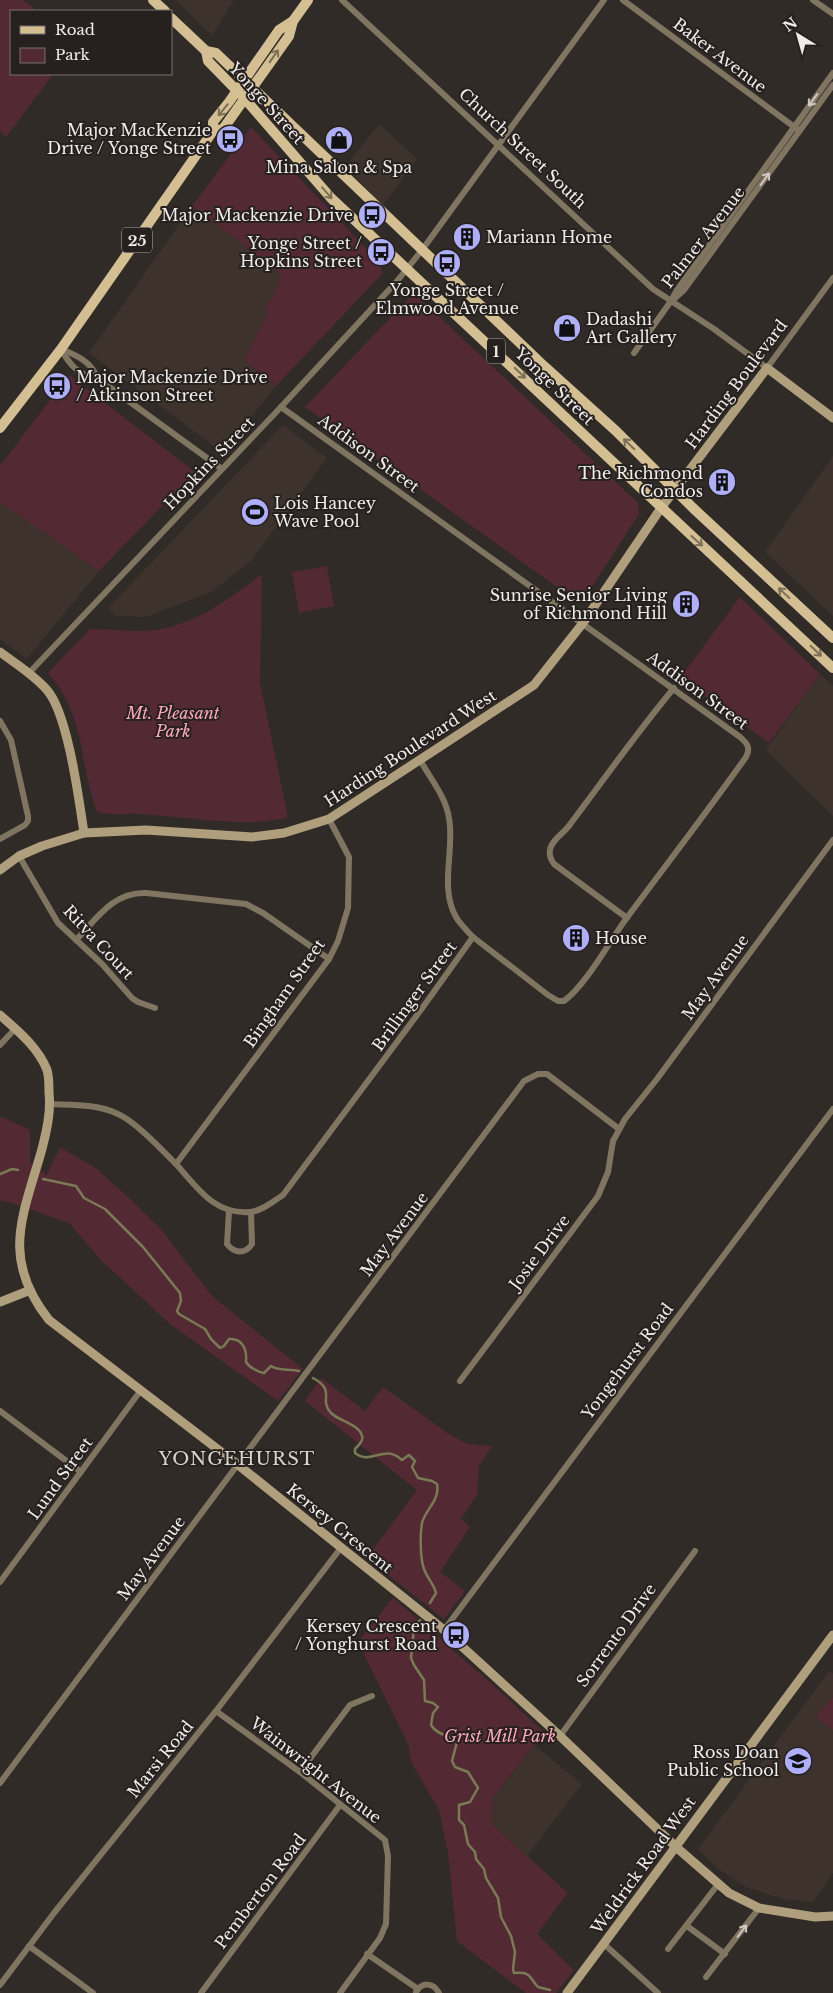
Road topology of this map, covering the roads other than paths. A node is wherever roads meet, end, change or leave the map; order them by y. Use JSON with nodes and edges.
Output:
{"nodes":[{"id":1,"x":153,"y":0,"type":"edge"},
{"id":2,"x":308,"y":0,"type":"edge"},
{"id":3,"x":342,"y":0,"type":"edge"},
{"id":4,"x":604,"y":0,"type":"edge"},
{"id":5,"x":623,"y":0,"type":"edge"},
{"id":6,"x":813,"y":0,"type":"edge"},
{"id":7,"x":163,"y":10,"type":"edge"},
{"id":8,"x":833,"y":14,"type":"edge"},
{"id":9,"x":172,"y":19,"type":"edge"},
{"id":10,"x":293,"y":21,"type":"junction"},
{"id":11,"x":206,"y":51,"type":"junction"},
{"id":12,"x":833,"y":73,"type":"edge"},
{"id":13,"x":244,"y":80,"type":"junction"},
{"id":14,"x":833,"y":84,"type":"edge"},
{"id":15,"x":252,"y":89,"type":"junction"},
{"id":16,"x":237,"y":91,"type":"junction"},
{"id":17,"x":245,"y":99,"type":"junction"},
{"id":18,"x":797,"y":129,"type":"junction"},
{"id":19,"x":213,"y":131,"type":"junction"},
{"id":20,"x":498,"y":145,"type":"junction"},
{"id":21,"x":422,"y":250,"type":"junction"},
{"id":22,"x":407,"y":269,"type":"junction"},
{"id":23,"x":833,"y":278,"type":"edge"},
{"id":24,"x":672,"y":301,"type":"junction"},
{"id":25,"x":61,"y":349,"type":"junction"},
{"id":26,"x":634,"y":353,"type":"dead end"},
{"id":27,"x":767,"y":368,"type":"junction"},
{"id":28,"x":97,"y":378,"type":"junction"},
{"id":29,"x":281,"y":407,"type":"junction"},
{"id":30,"x":833,"y":418,"type":"edge"},
{"id":31,"x":0,"y":428,"type":"edge"},
{"id":32,"x":222,"y":469,"type":"junction"},
{"id":33,"x":676,"y":490,"type":"junction"},
{"id":34,"x":661,"y":508,"type":"junction"},
{"id":35,"x":583,"y":622,"type":"junction"},
{"id":36,"x":833,"y":638,"type":"edge"},
{"id":37,"x":0,"y":652,"type":"edge"},
{"id":38,"x":833,"y":668,"type":"edge"},
{"id":39,"x":29,"y":673,"type":"junction"},
{"id":40,"x":674,"y":688,"type":"junction"},
{"id":41,"x":0,"y":721,"type":"edge"},
{"id":42,"x":420,"y":760,"type":"junction"},
{"id":43,"x":329,"y":819,"type":"junction"},
{"id":44,"x":84,"y":833,"type":"junction"},
{"id":45,"x":0,"y":839,"type":"edge"},
{"id":46,"x":833,"y":840,"type":"edge"},
{"id":47,"x":19,"y":856,"type":"junction"},
{"id":48,"x":0,"y":870,"type":"edge"},
{"id":49,"x":627,"y":918,"type":"junction"},
{"id":50,"x":473,"y":937,"type":"junction"},
{"id":51,"x":76,"y":940,"type":"junction"},
{"id":52,"x":328,"y":959,"type":"junction"},
{"id":53,"x":155,"y":1008,"type":"dead end"},
{"id":54,"x":0,"y":1015,"type":"edge"},
{"id":55,"x":15,"y":1029,"type":"junction"},
{"id":56,"x":0,"y":1044,"type":"edge"},
{"id":57,"x":50,"y":1104,"type":"junction"},
{"id":58,"x":833,"y":1109,"type":"edge"},
{"id":59,"x":618,"y":1129,"type":"junction"},
{"id":60,"x":176,"y":1164,"type":"junction"},
{"id":61,"x":229,"y":1211,"type":"junction"},
{"id":62,"x":251,"y":1212,"type":"junction"},
{"id":63,"x":28,"y":1291,"type":"junction"},
{"id":64,"x":0,"y":1302,"type":"edge"},
{"id":65,"x":460,"y":1381,"type":"dead end"},
{"id":66,"x":141,"y":1390,"type":"junction"},
{"id":67,"x":0,"y":1411,"type":"edge"},
{"id":68,"x":237,"y":1464,"type":"junction"},
{"id":69,"x":81,"y":1472,"type":"junction"},
{"id":70,"x":340,"y":1549,"type":"junction"},
{"id":71,"x":695,"y":1551,"type":"dead end"},
{"id":72,"x":0,"y":1582,"type":"edge"},
{"id":73,"x":444,"y":1630,"type":"junction"},
{"id":74,"x":833,"y":1635,"type":"edge"},
{"id":75,"x":372,"y":1696,"type":"dead end"},
{"id":76,"x":216,"y":1711,"type":"junction"},
{"id":77,"x":560,"y":1736,"type":"junction"},
{"id":78,"x":300,"y":1772,"type":"junction"},
{"id":79,"x":0,"y":1783,"type":"edge"},
{"id":80,"x":340,"y":1805,"type":"junction"},
{"id":81,"x":676,"y":1847,"type":"junction"},
{"id":82,"x":719,"y":1883,"type":"junction"},
{"id":83,"x":759,"y":1908,"type":"junction"},
{"id":84,"x":833,"y":1916,"type":"edge"},
{"id":85,"x":687,"y":1926,"type":"junction"},
{"id":86,"x":604,"y":1944,"type":"junction"},
{"id":87,"x":29,"y":1946,"type":"junction"},
{"id":88,"x":668,"y":1949,"type":"dead end"},
{"id":89,"x":367,"y":1954,"type":"junction"},
{"id":90,"x":725,"y":1954,"type":"junction"},
{"id":91,"x":706,"y":1977,"type":"dead end"},
{"id":92,"x":0,"y":1985,"type":"edge"},
{"id":93,"x":417,"y":1991,"type":"edge"},
{"id":94,"x":93,"y":1993,"type":"edge"},
{"id":95,"x":201,"y":1993,"type":"edge"},
{"id":96,"x":340,"y":1993,"type":"edge"},
{"id":97,"x":439,"y":1993,"type":"edge"},
{"id":98,"x":567,"y":1993,"type":"edge"},
{"id":99,"x":658,"y":1993,"type":"edge"}],
"edges":[{"from":1,"to":7,"type":"main road"},
{"from":2,"to":10,"type":"main road","number":"25"},
{"from":3,"to":20,"type":"street","name":"Church Street South"},
{"from":4,"to":20,"type":"street","name":"Hopkins Street"},
{"from":5,"to":18,"type":"street","name":"Baker Avenue"},
{"from":6,"to":8,"type":"street"},
{"from":9,"to":11,"type":"main road","name":"Yonge Street"},
{"from":10,"to":13,"type":"main road","number":"25"},
{"from":15,"to":10,"type":"main road","number":"25","one_way":true},
{"from":11,"to":13,"type":"main road","name":"Yonge Street"},
{"from":11,"to":16,"type":"main road","name":"Yonge Street"},
{"from":12,"to":18,"type":"street","name":"Palmer Avenue","one_way":true},
{"from":13,"to":15,"type":"main road","name":"Yonge Street","number":"1"},
{"from":13,"to":16,"type":"main road","number":"25"},
{"from":14,"to":18,"type":"street","name":"Palmer Avenue"},
{"from":15,"to":17,"type":"main road","number":"25"},
{"from":15,"to":21,"type":"main road","name":"Yonge Street","number":"1"},
{"from":16,"to":17,"type":"main road","name":"Yonge Street","number":"1"},
{"from":16,"to":19,"type":"main road","number":"25","one_way":true},
{"from":17,"to":19,"type":"main road","number":"25"},
{"from":17,"to":22,"type":"main road","name":"Yonge Street","number":"1","one_way":true},
{"from":18,"to":24,"type":"street","name":"Palmer Avenue"},
{"from":19,"to":25,"type":"main road","number":"25"},
{"from":20,"to":21,"type":"street","name":"Hopkins Street"},
{"from":20,"to":24,"type":"street","name":"Church Street South"},
{"from":21,"to":22,"type":"street","name":"Hopkins Street"},
{"from":33,"to":21,"type":"main road","name":"Yonge Street","number":"1","one_way":true},
{"from":22,"to":29,"type":"street","name":"Hopkins Street"},
{"from":22,"to":34,"type":"main road","name":"Yonge Street","number":"1","one_way":true},
{"from":23,"to":27,"type":"street","name":"Harding Boulevard"},
{"from":24,"to":26,"type":"street","name":"Palmer Avenue"},
{"from":24,"to":27,"type":"street","name":"Church Street South"},
{"from":25,"to":28,"type":"street"},
{"from":25,"to":28,"type":"street"},
{"from":25,"to":31,"type":"main road","number":"25"},
{"from":27,"to":30,"type":"street","name":"Church Street South"},
{"from":27,"to":33,"type":"street","name":"Harding Boulevard"},
{"from":28,"to":32,"type":"street"},
{"from":29,"to":32,"type":"street","name":"Hopkins Street"},
{"from":29,"to":35,"type":"street","name":"Addison Street"},
{"from":32,"to":39,"type":"street","name":"Hopkins Street"},
{"from":33,"to":34,"type":"street","name":"Harding Boulevard"},
{"from":36,"to":33,"type":"main road","name":"Yonge Street","number":"1","one_way":true},
{"from":34,"to":35,"type":"street","name":"Harding Boulevard West"},
{"from":34,"to":38,"type":"main road","name":"Yonge Street","number":"1","one_way":true},
{"from":35,"to":40,"type":"street","name":"Addison Street"},
{"from":35,"to":42,"type":"street","name":"Harding Boulevard West"},
{"from":37,"to":39,"type":"street"},
{"from":39,"to":44,"type":"street"},
{"from":40,"to":49,"type":"street","name":"Addison Street"},
{"from":40,"to":49,"type":"street"},
{"from":41,"to":45,"type":"street"},
{"from":42,"to":43,"type":"street","name":"Harding Boulevard West"},
{"from":42,"to":50,"type":"street","name":"Brillinger Street"},
{"from":43,"to":44,"type":"street","name":"Harding Boulevard West"},
{"from":43,"to":52,"type":"street","name":"Bingham Street"},
{"from":44,"to":47,"type":"street","name":"Harding Boulevard West"},
{"from":46,"to":59,"type":"street","name":"May Avenue"},
{"from":47,"to":48,"type":"street","name":"Harding Boulevard West"},
{"from":47,"to":51,"type":"street","name":"Ritva Court"},
{"from":49,"to":50,"type":"street","name":"Addison Street"},
{"from":50,"to":62,"type":"street","name":"Brillinger Street"},
{"from":51,"to":52,"type":"street"},
{"from":51,"to":53,"type":"street","name":"Ritva Court"},
{"from":52,"to":60,"type":"street","name":"Bingham Street"},
{"from":54,"to":55,"type":"street","name":"Kersey Crescent"},
{"from":55,"to":56,"type":"street"},
{"from":55,"to":57,"type":"street","name":"Kersey Crescent"},
{"from":57,"to":60,"type":"street","name":"Brillinger Street"},
{"from":57,"to":63,"type":"street","name":"Kersey Crescent"},
{"from":58,"to":73,"type":"street","name":"Yongehurst Road"},
{"from":59,"to":65,"type":"street","name":"Josie Drive"},
{"from":59,"to":68,"type":"street","name":"May Avenue"},
{"from":60,"to":61,"type":"street","name":"Brillinger Street"},
{"from":61,"to":62,"type":"street","name":"Brillinger Street"},
{"from":61,"to":62,"type":"street"},
{"from":63,"to":64,"type":"street"},
{"from":63,"to":66,"type":"street","name":"Kersey Crescent"},
{"from":66,"to":68,"type":"street","name":"Kersey Crescent"},
{"from":66,"to":69,"type":"street","name":"Lund Street"},
{"from":67,"to":69,"type":"street"},
{"from":68,"to":70,"type":"street","name":"Kersey Crescent"},
{"from":68,"to":79,"type":"street","name":"May Avenue"},
{"from":69,"to":72,"type":"street","name":"Lund Street"},
{"from":70,"to":73,"type":"street","name":"Kersey Crescent"},
{"from":70,"to":76,"type":"street","name":"Marsi Road"},
{"from":71,"to":77,"type":"street","name":"Sorrento Drive"},
{"from":73,"to":77,"type":"street","name":"Kersey Crescent"},
{"from":74,"to":81,"type":"street","name":"Weldrick Road West"},
{"from":75,"to":78,"type":"street"},
{"from":76,"to":78,"type":"street","name":"Wainwright Avenue"},
{"from":76,"to":87,"type":"street","name":"Marsi Road"},
{"from":77,"to":81,"type":"street","name":"Kersey Crescent"},
{"from":78,"to":80,"type":"street","name":"Wainwright Avenue"},
{"from":80,"to":89,"type":"street","name":"Wainwright Avenue"},
{"from":80,"to":95,"type":"street","name":"Pemberton Road"},
{"from":81,"to":82,"type":"street","name":"Kersey Crescent"},
{"from":81,"to":86,"type":"street","name":"Weldrick Road West"},
{"from":82,"to":83,"type":"street","name":"Kersey Crescent"},
{"from":82,"to":85,"type":"street"},
{"from":83,"to":84,"type":"street","name":"Kersey Crescent"},
{"from":90,"to":83,"type":"street","one_way":true},
{"from":85,"to":88,"type":"street"},
{"from":85,"to":90,"type":"street"},
{"from":86,"to":98,"type":"street","name":"Weldrick Road West"},
{"from":86,"to":99,"type":"street"},
{"from":87,"to":92,"type":"street","name":"Marsi Road"},
{"from":87,"to":94,"type":"street"},
{"from":89,"to":93,"type":"street"},
{"from":89,"to":96,"type":"street","name":"Wainwright Avenue"},
{"from":90,"to":91,"type":"street"},
{"from":93,"to":97,"type":"street"}]}
